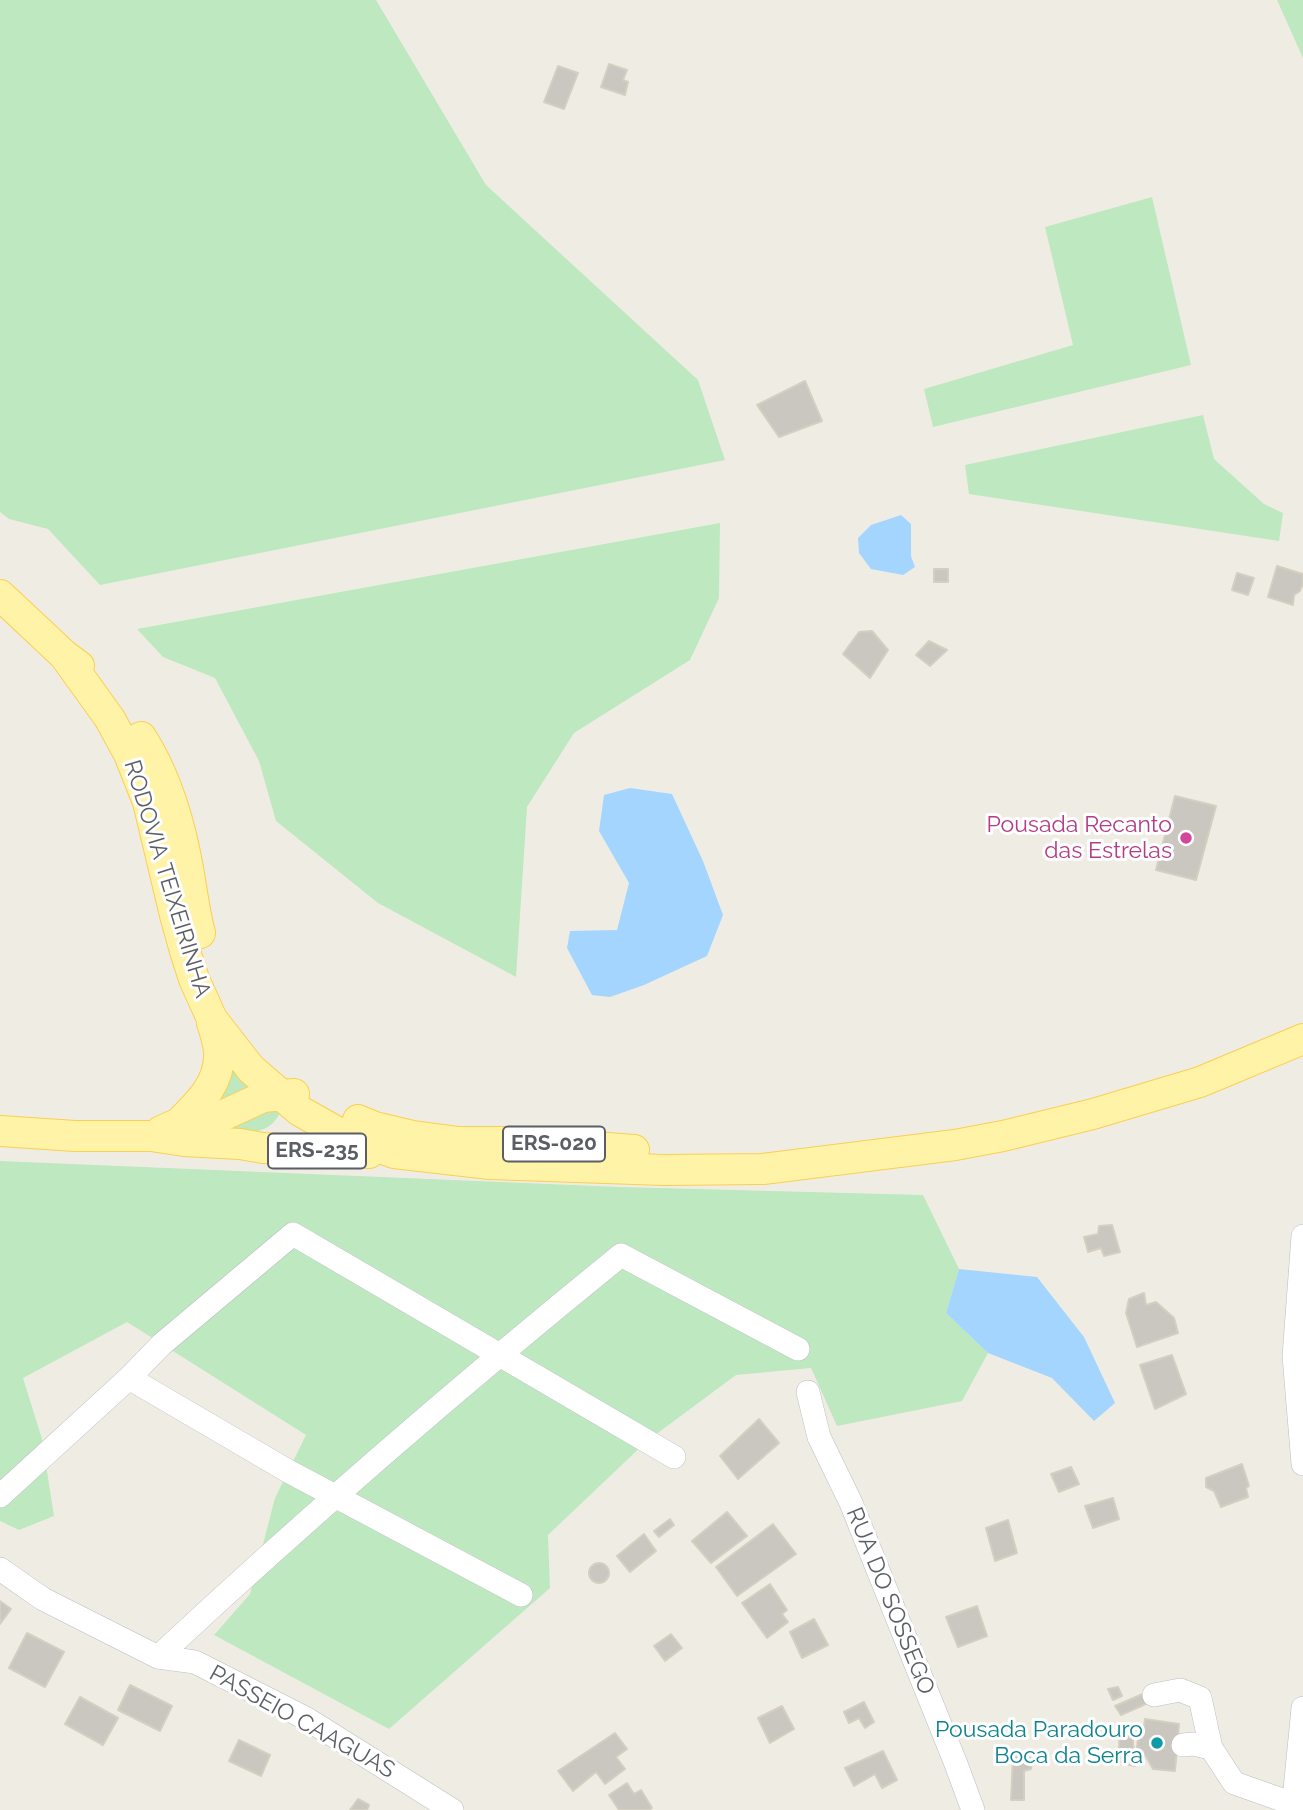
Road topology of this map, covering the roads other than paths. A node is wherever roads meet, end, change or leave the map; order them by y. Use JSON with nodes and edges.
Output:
{"nodes":[{"id":1,"x":0,"y":595,"type":"edge"},
{"id":2,"x":64,"y":655,"type":"junction"},
{"id":3,"x":212,"y":1019,"type":"junction"},
{"id":4,"x":1303,"y":1039,"type":"edge"},
{"id":5,"x":294,"y":1095,"type":"junction"},
{"id":6,"x":179,"y":1123,"type":"junction"},
{"id":7,"x":0,"y":1131,"type":"edge"},
{"id":8,"x":151,"y":1136,"type":"junction"},
{"id":9,"x":240,"y":1144,"type":"junction"},
{"id":10,"x":394,"y":1153,"type":"junction"},
{"id":11,"x":809,"y":1162,"type":"junction"},
{"id":12,"x":1303,"y":1236,"type":"edge"},
{"id":13,"x":1301,"y":1291,"type":"edge"},
{"id":14,"x":798,"y":1349,"type":"dead end"},
{"id":15,"x":500,"y":1353,"type":"junction"},
{"id":16,"x":129,"y":1378,"type":"junction"},
{"id":17,"x":808,"y":1392,"type":"dead end"},
{"id":18,"x":674,"y":1457,"type":"dead end"},
{"id":19,"x":1303,"y":1464,"type":"edge"},
{"id":20,"x":0,"y":1496,"type":"edge"},
{"id":21,"x":336,"y":1497,"type":"junction"},
{"id":22,"x":0,"y":1569,"type":"edge"},
{"id":23,"x":521,"y":1595,"type":"dead end"},
{"id":24,"x":158,"y":1657,"type":"junction"},
{"id":25,"x":1154,"y":1695,"type":"dead end"},
{"id":26,"x":1303,"y":1708,"type":"edge"},
{"id":27,"x":1183,"y":1745,"type":"dead end"},
{"id":28,"x":1212,"y":1748,"type":"junction"},
{"id":29,"x":1293,"y":1807,"type":"edge"},
{"id":30,"x":453,"y":1810,"type":"edge"},
{"id":31,"x":973,"y":1810,"type":"edge"}],
"edges":[{"from":1,"to":2,"type":"main road","name":"RODOVIA TEIXEIRINHA","number":"ERS-020"},
{"from":2,"to":3,"type":"main road","name":"RODOVIA TEIXEIRINHA","number":"ERS-020"},
{"from":2,"to":5,"type":"main road","name":"RODOVIA TEIXEIRINHA","number":"ERS-020"},
{"from":3,"to":5,"type":"main road","name":"RODOVIA TEIXEIRINHA","number":"ERS-020"},
{"from":3,"to":6,"type":"main road"},
{"from":4,"to":11,"type":"main road","name":"RODOVIA TEIXEIRINHA","number":"ERS-020"},
{"from":5,"to":6,"type":"main road","number":"ERS-235"},
{"from":5,"to":9,"type":"main road"},
{"from":5,"to":10,"type":"main road","name":"RODOVIA TEIXEIRINHA","number":"ERS-020"},
{"from":5,"to":11,"type":"main road","name":"RODOVIA TEIXEIRINHA","number":"ERS-020"},
{"from":6,"to":8,"type":"main road","number":"ERS-235"},
{"from":7,"to":8,"type":"main road","number":"ERS-235"},
{"from":8,"to":9,"type":"main road","number":"ERS-235"},
{"from":9,"to":10,"type":"main road","number":"ERS-235"},
{"from":10,"to":11,"type":"main road","name":"RODOVIA TEIXEIRINHA","number":"ERS-020"},
{"from":12,"to":13,"type":"street"},
{"from":13,"to":19,"type":"street"},
{"from":14,"to":15,"type":"street"},
{"from":15,"to":16,"type":"street"},
{"from":15,"to":18,"type":"street"},
{"from":15,"to":21,"type":"street"},
{"from":16,"to":20,"type":"street"},
{"from":16,"to":21,"type":"street"},
{"from":17,"to":31,"type":"street","name":"RUA DO SOSSEGO"},
{"from":21,"to":23,"type":"street"},
{"from":21,"to":24,"type":"street"},
{"from":22,"to":24,"type":"street","name":"PASSEIO CAAGUAS"},
{"from":24,"to":30,"type":"street","name":"PASSEIO CAAGUAS"},
{"from":25,"to":28,"type":"street"},
{"from":26,"to":29,"type":"street"},
{"from":27,"to":28,"type":"street"},
{"from":28,"to":29,"type":"street"}]}
